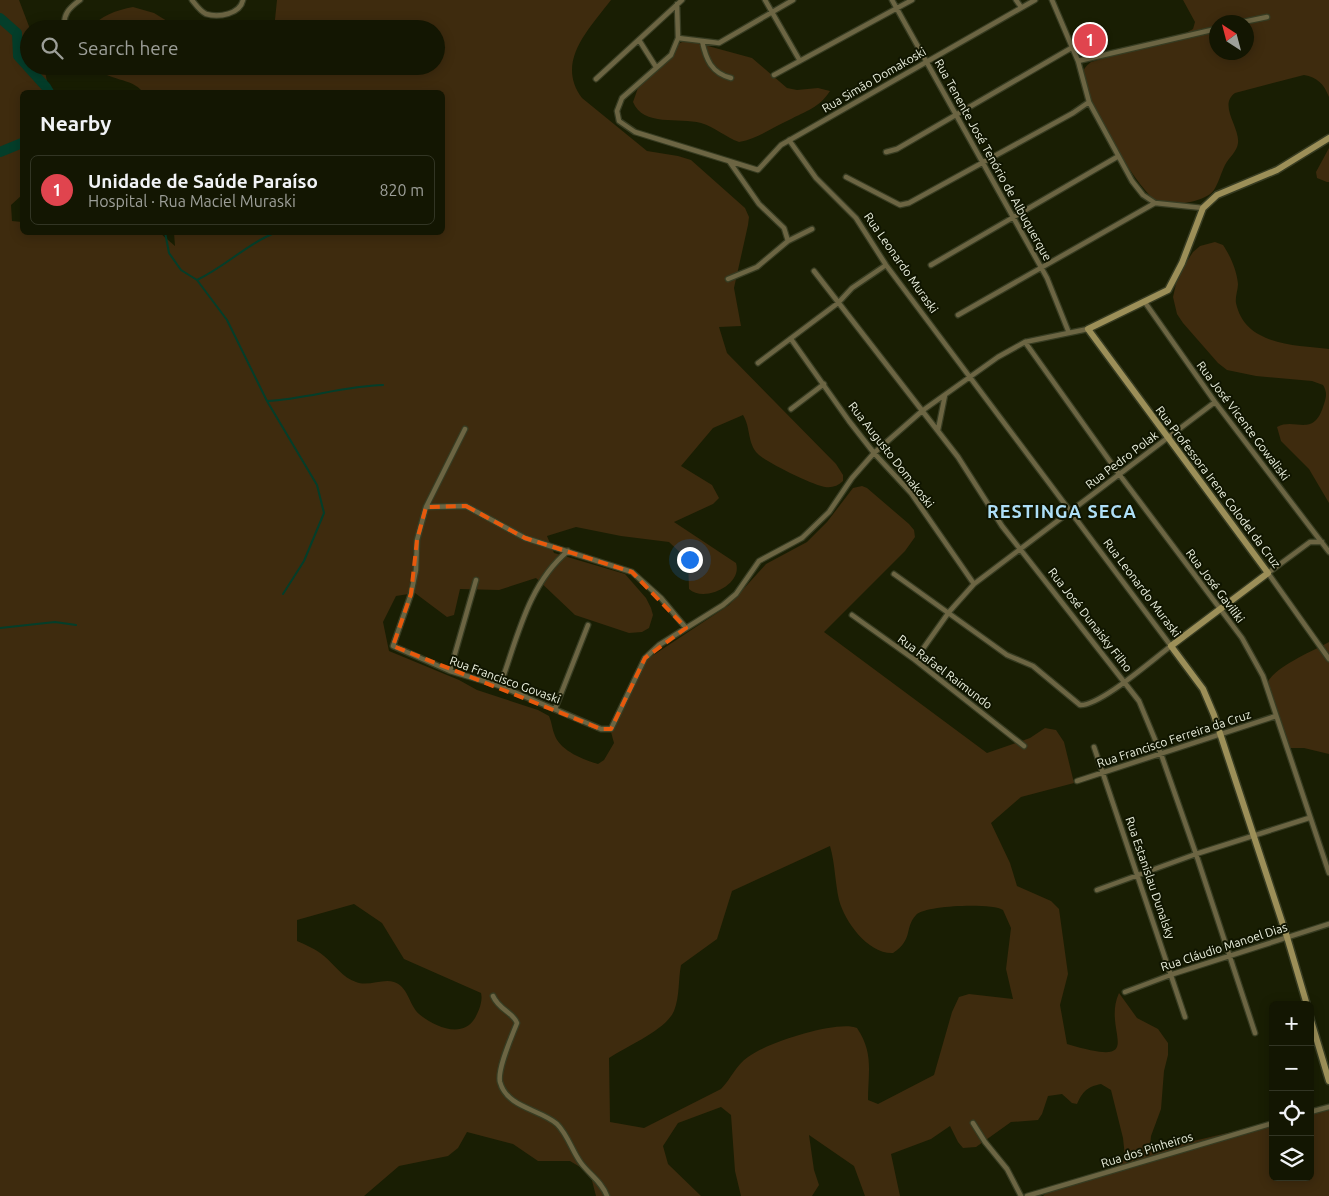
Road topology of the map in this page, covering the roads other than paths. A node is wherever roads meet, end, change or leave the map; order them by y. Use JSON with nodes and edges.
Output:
{"nodes":[{"id":1,"x":80,"y":0,"type":"edge"},
{"id":2,"x":192,"y":0,"type":"edge"},
{"id":3,"x":243,"y":0,"type":"edge"},
{"id":4,"x":765,"y":0,"type":"edge"},
{"id":5,"x":793,"y":0,"type":"edge"},
{"id":6,"x":892,"y":0,"type":"edge"},
{"id":7,"x":912,"y":0,"type":"edge"},
{"id":8,"x":1016,"y":0,"type":"edge"},
{"id":9,"x":1035,"y":0,"type":"edge"},
{"id":10,"x":1052,"y":0,"type":"edge"},
{"id":11,"x":680,"y":2,"type":"edge"},
{"id":12,"x":1021,"y":7,"type":"junction"},
{"id":13,"x":897,"y":8,"type":"junction"},
{"id":14,"x":772,"y":12,"type":"junction"},
{"id":15,"x":1267,"y":17,"type":"dead end"},
{"id":16,"x":64,"y":20,"type":"edge"},
{"id":17,"x":1254,"y":20,"type":"edge"},
{"id":18,"x":1209,"y":31,"type":"edge"},
{"id":19,"x":678,"y":38,"type":"junction"},
{"id":20,"x":638,"y":40,"type":"junction"},
{"id":21,"x":702,"y":41,"type":"junction"},
{"id":22,"x":1073,"y":47,"type":"junction"},
{"id":23,"x":800,"y":60,"type":"junction"},
{"id":24,"x":927,"y":61,"type":"junction"},
{"id":25,"x":1078,"y":61,"type":"junction"},
{"id":26,"x":656,"y":67,"type":"junction"},
{"id":27,"x":774,"y":75,"type":"dead end"},
{"id":28,"x":730,"y":78,"type":"dead end"},
{"id":29,"x":596,"y":80,"type":"dead end"},
{"id":30,"x":1089,"y":102,"type":"junction"},
{"id":31,"x":956,"y":113,"type":"junction"},
{"id":32,"x":1329,"y":138,"type":"edge"},
{"id":33,"x":789,"y":140,"type":"junction"},
{"id":34,"x":886,"y":152,"type":"dead end"},
{"id":35,"x":1117,"y":157,"type":"junction"},
{"id":36,"x":729,"y":161,"type":"junction"},
{"id":37,"x":984,"y":162,"type":"junction"},
{"id":38,"x":846,"y":177,"type":"dead end"},
{"id":39,"x":1155,"y":203,"type":"junction"},
{"id":40,"x":1203,"y":208,"type":"junction"},
{"id":41,"x":1014,"y":217,"type":"junction"},
{"id":42,"x":812,"y":229,"type":"dead end"},
{"id":43,"x":788,"y":241,"type":"junction"},
{"id":44,"x":886,"y":265,"type":"junction"},
{"id":45,"x":931,"y":265,"type":"dead end"},
{"id":46,"x":1041,"y":266,"type":"junction"},
{"id":47,"x":814,"y":271,"type":"dead end"},
{"id":48,"x":728,"y":280,"type":"dead end"},
{"id":49,"x":1144,"y":301,"type":"junction"},
{"id":50,"x":838,"y":303,"type":"junction"},
{"id":51,"x":958,"y":315,"type":"dead end"},
{"id":52,"x":1088,"y":328,"type":"junction"},
{"id":53,"x":1069,"y":333,"type":"junction"},
{"id":54,"x":791,"y":338,"type":"junction"},
{"id":55,"x":1025,"y":342,"type":"junction"},
{"id":56,"x":758,"y":363,"type":"dead end"},
{"id":57,"x":971,"y":376,"type":"junction"},
{"id":58,"x":824,"y":384,"type":"junction"},
{"id":59,"x":945,"y":395,"type":"junction"},
{"id":60,"x":1215,"y":402,"type":"junction"},
{"id":61,"x":791,"y":409,"type":"dead end"},
{"id":62,"x":922,"y":411,"type":"junction"},
{"id":63,"x":465,"y":429,"type":"dead end"},
{"id":64,"x":938,"y":430,"type":"junction"},
{"id":65,"x":1168,"y":438,"type":"junction"},
{"id":66,"x":874,"y":453,"type":"junction"},
{"id":67,"x":1119,"y":474,"type":"junction"},
{"id":68,"x":426,"y":507,"type":"junction"},
{"id":69,"x":1069,"y":512,"type":"junction"},
{"id":70,"x":1322,"y":542,"type":"junction"},
{"id":71,"x":1022,"y":549,"type":"junction"},
{"id":72,"x":568,"y":551,"type":"junction"},
{"id":73,"x":1329,"y":552,"type":"edge"},
{"id":74,"x":1268,"y":573,"type":"junction"},
{"id":75,"x":894,"y":574,"type":"dead end"},
{"id":76,"x":476,"y":580,"type":"dead end"},
{"id":77,"x":974,"y":584,"type":"junction"},
{"id":78,"x":1220,"y":609,"type":"junction"},
{"id":79,"x":949,"y":612,"type":"junction"},
{"id":80,"x":852,"y":615,"type":"dead end"},
{"id":81,"x":588,"y":626,"type":"dead end"},
{"id":82,"x":686,"y":628,"type":"junction"},
{"id":83,"x":1171,"y":646,"type":"junction"},
{"id":84,"x":1329,"y":659,"type":"edge"},
{"id":85,"x":915,"y":660,"type":"junction"},
{"id":86,"x":450,"y":670,"type":"junction"},
{"id":87,"x":1125,"y":681,"type":"junction"},
{"id":88,"x":500,"y":686,"type":"junction"},
{"id":89,"x":555,"y":709,"type":"junction"},
{"id":90,"x":1276,"y":716,"type":"junction"},
{"id":91,"x":1220,"y":735,"type":"junction"},
{"id":92,"x":1024,"y":746,"type":"dead end"},
{"id":93,"x":1094,"y":747,"type":"dead end"},
{"id":94,"x":1161,"y":754,"type":"junction"},
{"id":95,"x":1102,"y":772,"type":"junction"},
{"id":96,"x":1077,"y":781,"type":"dead end"},
{"id":97,"x":1309,"y":818,"type":"junction"},
{"id":98,"x":1253,"y":837,"type":"junction"},
{"id":99,"x":1196,"y":854,"type":"junction"},
{"id":100,"x":1329,"y":873,"type":"edge"},
{"id":101,"x":1139,"y":874,"type":"junction"},
{"id":102,"x":1096,"y":890,"type":"dead end"},
{"id":103,"x":1329,"y":924,"type":"edge"},
{"id":104,"x":1287,"y":937,"type":"junction"},
{"id":105,"x":1229,"y":957,"type":"junction"},
{"id":106,"x":1173,"y":974,"type":"junction"},
{"id":107,"x":1125,"y":992,"type":"dead end"},
{"id":108,"x":493,"y":996,"type":"dead end"},
{"id":109,"x":1306,"y":1001,"type":"edge"},
{"id":110,"x":1185,"y":1017,"type":"dead end"},
{"id":111,"x":1314,"y":1030,"type":"edge"},
{"id":112,"x":1255,"y":1033,"type":"dead end"},
{"id":113,"x":1329,"y":1081,"type":"edge"},
{"id":114,"x":1329,"y":1107,"type":"edge"},
{"id":115,"x":1314,"y":1111,"type":"edge"},
{"id":116,"x":973,"y":1123,"type":"dead end"},
{"id":117,"x":1269,"y":1124,"type":"edge"},
{"id":118,"x":607,"y":1196,"type":"edge"},
{"id":119,"x":1020,"y":1196,"type":"edge"},
{"id":120,"x":1026,"y":1196,"type":"edge"}],
"edges":[{"from":1,"to":16,"type":"street"},
{"from":2,"to":3,"type":"street"},
{"from":4,"to":14,"type":"street"},
{"from":5,"to":14,"type":"street"},
{"from":6,"to":13,"type":"street","name":"Rua Tenente José Tenório de Albuquerque"},
{"from":7,"to":13,"type":"street"},
{"from":8,"to":12,"type":"street"},
{"from":9,"to":12,"type":"street","name":"Rua Simão Domakoski"},
{"from":10,"to":22,"type":"street"},
{"from":11,"to":19,"type":"street"},
{"from":11,"to":20,"type":"street"},
{"from":12,"to":24,"type":"street","name":"Rua Simão Domakoski"},
{"from":13,"to":23,"type":"street"},
{"from":13,"to":24,"type":"street","name":"Rua Tenente José Tenório de Albuquerque"},
{"from":14,"to":21,"type":"street"},
{"from":14,"to":23,"type":"street"},
{"from":15,"to":17,"type":"street"},
{"from":18,"to":25,"type":"street"},
{"from":19,"to":21,"type":"street"},
{"from":19,"to":26,"type":"street"},
{"from":20,"to":26,"type":"street"},
{"from":20,"to":29,"type":"street"},
{"from":21,"to":28,"type":"street"},
{"from":22,"to":25,"type":"street"},
{"from":22,"to":31,"type":"street"},
{"from":23,"to":27,"type":"street"},
{"from":24,"to":31,"type":"street","name":"Rua Tenente José Tenório de Albuquerque"},
{"from":24,"to":33,"type":"street","name":"Rua Simão Domakoski"},
{"from":25,"to":30,"type":"street"},
{"from":26,"to":36,"type":"street"},
{"from":30,"to":35,"type":"street"},
{"from":30,"to":37,"type":"street"},
{"from":31,"to":34,"type":"street"},
{"from":31,"to":37,"type":"street","name":"Rua Tenente José Tenório de Albuquerque"},
{"from":32,"to":40,"type":"street"},
{"from":33,"to":36,"type":"street","name":"Rua Simão Domakoski"},
{"from":33,"to":44,"type":"street","name":"Rua Leonardo Muraski"},
{"from":35,"to":39,"type":"street"},
{"from":35,"to":41,"type":"street"},
{"from":36,"to":43,"type":"street"},
{"from":37,"to":38,"type":"street"},
{"from":37,"to":41,"type":"street","name":"Rua Tenente José Tenório de Albuquerque"},
{"from":39,"to":40,"type":"street"},
{"from":39,"to":46,"type":"street"},
{"from":40,"to":49,"type":"street"},
{"from":41,"to":45,"type":"street"},
{"from":41,"to":46,"type":"street","name":"Rua Tenente José Tenório de Albuquerque"},
{"from":42,"to":43,"type":"street"},
{"from":43,"to":48,"type":"street"},
{"from":44,"to":50,"type":"street"},
{"from":44,"to":57,"type":"street","name":"Rua Leonardo Muraski"},
{"from":46,"to":51,"type":"street"},
{"from":46,"to":53,"type":"street","name":"Rua Tenente José Tenório de Albuquerque"},
{"from":47,"to":50,"type":"street","name":"Rua José Dunaisky Filho"},
{"from":49,"to":52,"type":"street"},
{"from":49,"to":60,"type":"street","name":"Rua José Vicente Gowaliski"},
{"from":50,"to":54,"type":"street"},
{"from":50,"to":62,"type":"street","name":"Rua José Dunaisky Filho"},
{"from":52,"to":53,"type":"street"},
{"from":52,"to":65,"type":"street","name":"Rua Professora Irene Colodel da Cruz"},
{"from":53,"to":55,"type":"street"},
{"from":54,"to":56,"type":"street"},
{"from":54,"to":58,"type":"street","name":"Rua Augusto Domakoski"},
{"from":55,"to":57,"type":"street"},
{"from":55,"to":67,"type":"street","name":"Rua José Gaviliki"},
{"from":57,"to":59,"type":"street"},
{"from":57,"to":69,"type":"street","name":"Rua Leonardo Muraski"},
{"from":58,"to":61,"type":"street"},
{"from":58,"to":66,"type":"street","name":"Rua Augusto Domakoski"},
{"from":59,"to":62,"type":"street"},
{"from":59,"to":64,"type":"street"},
{"from":60,"to":65,"type":"street","name":"Rua Pedro Polak"},
{"from":60,"to":70,"type":"street","name":"Rua José Vicente Gowaliski"},
{"from":62,"to":64,"type":"street","name":"Rua José Dunaisky Filho"},
{"from":62,"to":66,"type":"street"},
{"from":63,"to":68,"type":"street"},
{"from":64,"to":71,"type":"street","name":"Rua José Dunaisky Filho"},
{"from":65,"to":67,"type":"street","name":"Rua Pedro Polak"},
{"from":65,"to":74,"type":"street","name":"Rua Professora Irene Colodel da Cruz"},
{"from":66,"to":77,"type":"street","name":"Rua Augusto Domakoski"},
{"from":66,"to":82,"type":"street"},
{"from":67,"to":69,"type":"street","name":"Rua Pedro Polak"},
{"from":67,"to":78,"type":"street","name":"Rua José Gaviliki"},
{"from":68,"to":72,"type":"street"},
{"from":68,"to":86,"type":"street","name":"Rua Francisco Govaski"},
{"from":69,"to":71,"type":"street","name":"Rua Pedro Polak"},
{"from":69,"to":83,"type":"street","name":"Rua Leonardo Muraski"},
{"from":70,"to":73,"type":"street","name":"Rua José Vicente Gowaliski"},
{"from":70,"to":74,"type":"street"},
{"from":71,"to":77,"type":"street","name":"Rua Pedro Polak"},
{"from":71,"to":87,"type":"street","name":"Rua José Dunaisky Filho"},
{"from":72,"to":82,"type":"street"},
{"from":72,"to":88,"type":"street"},
{"from":74,"to":78,"type":"street"},
{"from":74,"to":84,"type":"street","name":"Rua Professora Irene Colodel da Cruz"},
{"from":75,"to":79,"type":"street"},
{"from":76,"to":86,"type":"street"},
{"from":77,"to":79,"type":"street","name":"Rua Pedro Polak"},
{"from":78,"to":83,"type":"street"},
{"from":78,"to":90,"type":"street","name":"Rua José Gaviliki"},
{"from":79,"to":85,"type":"street","name":"Rua Pedro Polak"},
{"from":79,"to":87,"type":"street"},
{"from":80,"to":85,"type":"street","name":"Rua Rafael Raimundo"},
{"from":81,"to":89,"type":"street"},
{"from":82,"to":89,"type":"street","name":"Rua Francisco Govaski"},
{"from":83,"to":87,"type":"street"},
{"from":83,"to":91,"type":"street","name":"Rua Leonardo Muraski"},
{"from":85,"to":92,"type":"street","name":"Rua Rafael Raimundo"},
{"from":86,"to":88,"type":"street","name":"Rua Francisco Govaski"},
{"from":87,"to":94,"type":"street","name":"Rua José Dunaisky Filho"},
{"from":88,"to":89,"type":"street","name":"Rua Francisco Govaski"},
{"from":90,"to":91,"type":"street","name":"Rua Francisco Ferreira da Cruz"},
{"from":90,"to":97,"type":"street","name":"Rua José Gaviliki"},
{"from":91,"to":94,"type":"street","name":"Rua Francisco Ferreira da Cruz"},
{"from":91,"to":98,"type":"street","name":"Rua Leonardo Muraski"},
{"from":93,"to":95,"type":"street","name":"Rua Estanislau Dunalsky"},
{"from":94,"to":95,"type":"street","name":"Rua Francisco Ferreira da Cruz"},
{"from":94,"to":99,"type":"street","name":"Rua José Dunaisky Filho"},
{"from":95,"to":96,"type":"street","name":"Rua Francisco Ferreira da Cruz"},
{"from":95,"to":101,"type":"street","name":"Rua Estanislau Dunalsky"},
{"from":97,"to":98,"type":"street"},
{"from":97,"to":100,"type":"street","name":"Rua José Gaviliki"},
{"from":98,"to":99,"type":"street"},
{"from":98,"to":104,"type":"street","name":"Rua Leonardo Muraski"},
{"from":99,"to":101,"type":"street"},
{"from":99,"to":105,"type":"street","name":"Rua José Dunaisky Filho"},
{"from":101,"to":102,"type":"street"},
{"from":101,"to":106,"type":"street","name":"Rua Estanislau Dunalsky"},
{"from":103,"to":104,"type":"street","name":"Rua Cláudio Manoel Dias"},
{"from":104,"to":105,"type":"street","name":"Rua Cláudio Manoel Dias"},
{"from":104,"to":109,"type":"street","name":"Rua Leonardo Muraski"},
{"from":105,"to":106,"type":"street","name":"Rua Cláudio Manoel Dias"},
{"from":105,"to":112,"type":"street","name":"Rua José Dunaisky Filho"},
{"from":106,"to":107,"type":"street","name":"Rua Cláudio Manoel Dias"},
{"from":106,"to":110,"type":"street","name":"Rua Estanislau Dunalsky"},
{"from":108,"to":118,"type":"street"},
{"from":111,"to":113,"type":"street"},
{"from":114,"to":115,"type":"street"},
{"from":116,"to":119,"type":"street"},
{"from":117,"to":120,"type":"street","name":"Rua dos Pinheiros"}]}
